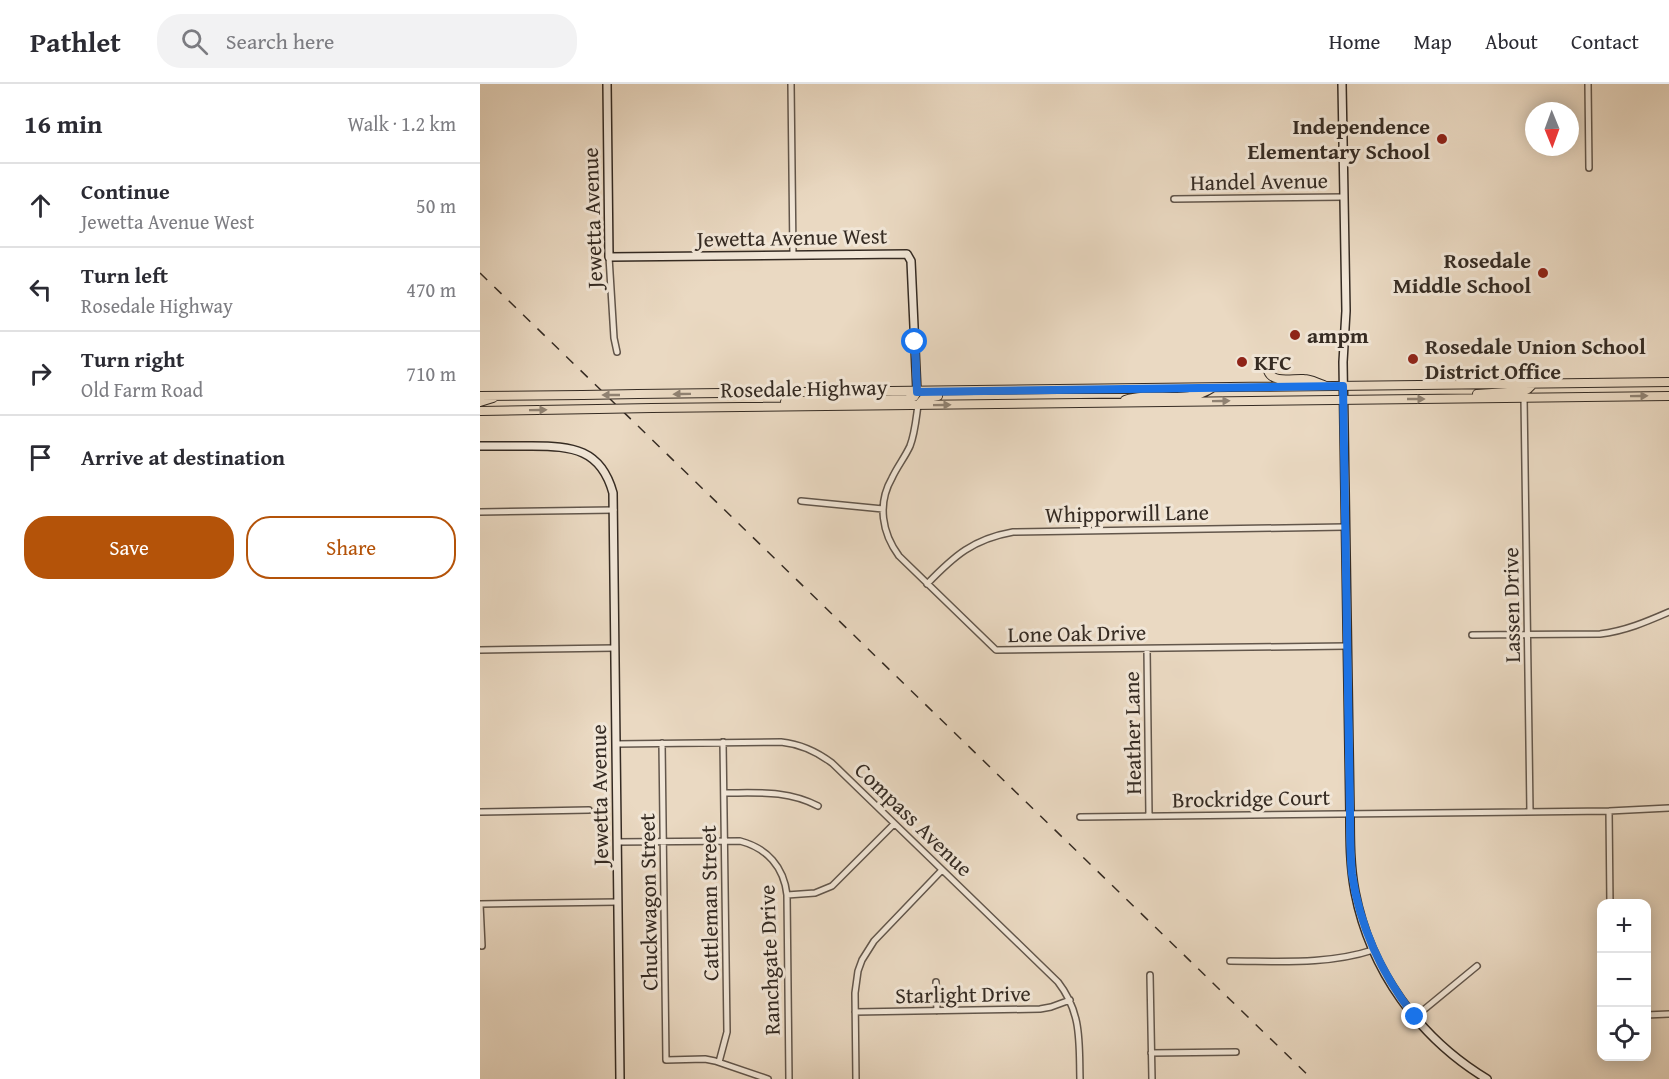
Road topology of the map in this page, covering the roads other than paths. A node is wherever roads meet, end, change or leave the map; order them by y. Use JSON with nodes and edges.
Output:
{"nodes":[{"id":1,"x":607,"y":84,"type":"edge"},
{"id":2,"x":790,"y":84,"type":"edge"},
{"id":3,"x":1342,"y":84,"type":"edge"},
{"id":4,"x":1588,"y":84,"type":"edge"},
{"id":5,"x":1589,"y":168,"type":"dead end"},
{"id":6,"x":1344,"y":197,"type":"junction"},
{"id":7,"x":1174,"y":199,"type":"dead end"},
{"id":8,"x":793,"y":255,"type":"junction"},
{"id":9,"x":609,"y":257,"type":"junction"},
{"id":10,"x":617,"y":352,"type":"dead end"},
{"id":11,"x":1268,"y":371,"type":"dead end"},
{"id":12,"x":1669,"y":382,"type":"edge"},
{"id":13,"x":1533,"y":384,"type":"junction"},
{"id":14,"x":1328,"y":386,"type":"junction"},
{"id":15,"x":1343,"y":386,"type":"junction"},
{"id":16,"x":1213,"y":388,"type":"junction"},
{"id":17,"x":1011,"y":390,"type":"junction"},
{"id":18,"x":917,"y":392,"type":"junction"},
{"id":19,"x":480,"y":396,"type":"edge"},
{"id":20,"x":500,"y":396,"type":"junction"},
{"id":21,"x":1669,"y":396,"type":"edge"},
{"id":22,"x":1461,"y":398,"type":"junction"},
{"id":23,"x":1524,"y":398,"type":"junction"},
{"id":24,"x":1344,"y":400,"type":"junction"},
{"id":25,"x":480,"y":402,"type":"edge"},
{"id":26,"x":1114,"y":403,"type":"junction"},
{"id":27,"x":918,"y":405,"type":"junction"},
{"id":28,"x":766,"y":406,"type":"junction"},
{"id":29,"x":480,"y":411,"type":"edge"},
{"id":30,"x":480,"y":446,"type":"edge"},
{"id":31,"x":801,"y":501,"type":"dead end"},
{"id":32,"x":883,"y":509,"type":"junction"},
{"id":33,"x":614,"y":510,"type":"junction"},
{"id":34,"x":480,"y":512,"type":"edge"},
{"id":35,"x":1346,"y":527,"type":"junction"},
{"id":36,"x":927,"y":584,"type":"junction"},
{"id":37,"x":1669,"y":612,"type":"edge"},
{"id":38,"x":1528,"y":634,"type":"junction"},
{"id":39,"x":1472,"y":635,"type":"dead end"},
{"id":40,"x":1347,"y":646,"type":"junction"},
{"id":41,"x":615,"y":648,"type":"junction"},
{"id":42,"x":1147,"y":649,"type":"junction"},
{"id":43,"x":480,"y":650,"type":"edge"},
{"id":44,"x":723,"y":742,"type":"junction"},
{"id":45,"x":662,"y":743,"type":"junction"},
{"id":46,"x":616,"y":744,"type":"junction"},
{"id":47,"x":724,"y":793,"type":"junction"},
{"id":48,"x":818,"y":806,"type":"dead end"},
{"id":49,"x":1669,"y":808,"type":"edge"},
{"id":50,"x":589,"y":810,"type":"dead end"},
{"id":51,"x":1530,"y":811,"type":"junction"},
{"id":52,"x":1609,"y":811,"type":"junction"},
{"id":53,"x":480,"y":812,"type":"edge"},
{"id":54,"x":1350,"y":813,"type":"junction"},
{"id":55,"x":1149,"y":816,"type":"junction"},
{"id":56,"x":1080,"y":817,"type":"dead end"},
{"id":57,"x":894,"y":824,"type":"junction"},
{"id":58,"x":724,"y":840,"type":"junction"},
{"id":59,"x":663,"y":841,"type":"junction"},
{"id":60,"x":617,"y":842,"type":"junction"},
{"id":61,"x":942,"y":870,"type":"junction"},
{"id":62,"x":787,"y":895,"type":"junction"},
{"id":63,"x":1610,"y":899,"type":"edge"},
{"id":64,"x":618,"y":902,"type":"junction"},
{"id":65,"x":480,"y":904,"type":"edge"},
{"id":66,"x":482,"y":946,"type":"dead end"},
{"id":67,"x":1373,"y":950,"type":"junction"},
{"id":68,"x":1230,"y":962,"type":"dead end"},
{"id":69,"x":1477,"y":966,"type":"dead end"},
{"id":70,"x":1150,"y":975,"type":"dead end"},
{"id":71,"x":936,"y":982,"type":"dead end"},
{"id":72,"x":1070,"y":1000,"type":"junction"},
{"id":73,"x":937,"y":1011,"type":"junction"},
{"id":74,"x":855,"y":1012,"type":"junction"},
{"id":75,"x":1669,"y":1014,"type":"edge"},
{"id":76,"x":1651,"y":1015,"type":"edge"},
{"id":77,"x":1415,"y":1017,"type":"junction"},
{"id":78,"x":1236,"y":1052,"type":"dead end"},
{"id":79,"x":1151,"y":1053,"type":"junction"},
{"id":80,"x":719,"y":1062,"type":"junction"},
{"id":81,"x":620,"y":1079,"type":"edge"},
{"id":82,"x":768,"y":1079,"type":"edge"},
{"id":83,"x":789,"y":1079,"type":"edge"},
{"id":84,"x":856,"y":1079,"type":"edge"},
{"id":85,"x":1080,"y":1079,"type":"edge"},
{"id":86,"x":1152,"y":1079,"type":"edge"},
{"id":87,"x":1487,"y":1079,"type":"edge"}],
"edges":[{"from":1,"to":9,"type":"street","name":"Jewetta Avenue"},
{"from":2,"to":8,"type":"street"},
{"from":3,"to":6,"type":"street"},
{"from":4,"to":5,"type":"street"},
{"from":6,"to":7,"type":"street","name":"Handel Avenue"},
{"from":6,"to":15,"type":"street"},
{"from":8,"to":9,"type":"street","name":"Jewetta Avenue West"},
{"from":8,"to":18,"type":"street","name":"Jewetta Avenue West"},
{"from":9,"to":10,"type":"street","name":"Jewetta Avenue"},
{"from":11,"to":14,"type":"main road"},
{"from":12,"to":13,"type":"main road","name":"Rosedale Highway"},
{"from":13,"to":15,"type":"main road","name":"Rosedale Highway"},
{"from":13,"to":22,"type":"main road"},
{"from":14,"to":15,"type":"main road","name":"Rosedale Highway"},
{"from":14,"to":16,"type":"main road","name":"Rosedale Highway"},
{"from":15,"to":24,"type":"street"},
{"from":16,"to":17,"type":"main road","name":"Rosedale Highway"},
{"from":16,"to":26,"type":"main road"},
{"from":17,"to":18,"type":"main road","name":"Rosedale Highway"},
{"from":17,"to":27,"type":"main road"},
{"from":18,"to":20,"type":"main road","name":"Rosedale Highway","one_way":true,"bridge":true},
{"from":18,"to":28,"type":"main road"},
{"from":19,"to":20,"type":"main road","name":"Rosedale Highway"},
{"from":20,"to":25,"type":"main road"},
{"from":23,"to":21,"type":"main road","name":"Rosedale Highway","one_way":true},
{"from":22,"to":23,"type":"main road","name":"Rosedale Highway"},
{"from":24,"to":22,"type":"main road","name":"Rosedale Highway","one_way":true},
{"from":23,"to":38,"type":"street","name":"Lassen Drive"},
{"from":26,"to":24,"type":"main road","name":"Rosedale Highway","one_way":true},
{"from":24,"to":35,"type":"street"},
{"from":27,"to":26,"type":"main road","name":"Rosedale Highway","one_way":true},
{"from":27,"to":28,"type":"main road","name":"Rosedale Highway"},
{"from":27,"to":32,"type":"street","name":"Lone Oak Drive"},
{"from":29,"to":28,"type":"main road","name":"Rosedale Highway","one_way":true,"bridge":true},
{"from":30,"to":33,"type":"street","name":"Jewetta Avenue"},
{"from":31,"to":32,"type":"street"},
{"from":32,"to":36,"type":"street","name":"Lone Oak Drive"},
{"from":33,"to":34,"type":"street"},
{"from":33,"to":41,"type":"street","name":"Jewetta Avenue"},
{"from":35,"to":36,"type":"street","name":"Whipporwill Lane"},
{"from":35,"to":40,"type":"street"},
{"from":36,"to":42,"type":"street","name":"Lone Oak Drive"},
{"from":37,"to":38,"type":"street"},
{"from":38,"to":39,"type":"street"},
{"from":38,"to":51,"type":"street","name":"Lassen Drive"},
{"from":40,"to":42,"type":"street","name":"Lone Oak Drive"},
{"from":40,"to":54,"type":"street"},
{"from":41,"to":43,"type":"street"},
{"from":41,"to":46,"type":"street","name":"Jewetta Avenue"},
{"from":42,"to":55,"type":"street","name":"Heather Lane"},
{"from":44,"to":45,"type":"street","name":"Compass Avenue"},
{"from":44,"to":47,"type":"street","name":"Cattleman Street"},
{"from":44,"to":57,"type":"street","name":"Compass Avenue"},
{"from":45,"to":46,"type":"street","name":"Compass Avenue"},
{"from":45,"to":59,"type":"street","name":"Chuckwagon Street"},
{"from":46,"to":60,"type":"street","name":"Jewetta Avenue"},
{"from":47,"to":48,"type":"street"},
{"from":47,"to":58,"type":"street","name":"Cattleman Street"},
{"from":49,"to":52,"type":"street","name":"Brockridge Court"},
{"from":50,"to":53,"type":"street"},
{"from":51,"to":52,"type":"street","name":"Brockridge Court"},
{"from":51,"to":54,"type":"street","name":"Brockridge Court"},
{"from":52,"to":63,"type":"street"},
{"from":54,"to":55,"type":"street","name":"Brockridge Court"},
{"from":54,"to":67,"type":"street"},
{"from":55,"to":56,"type":"street","name":"Brockridge Court"},
{"from":57,"to":61,"type":"street","name":"Compass Avenue"},
{"from":57,"to":62,"type":"street"},
{"from":58,"to":59,"type":"street","name":"Ranchgate Drive"},
{"from":58,"to":62,"type":"street","name":"Ranchgate Drive"},
{"from":58,"to":80,"type":"street","name":"Cattleman Street"},
{"from":59,"to":60,"type":"street","name":"Ranchgate Drive"},
{"from":59,"to":80,"type":"street","name":"Chuckwagon Street"},
{"from":60,"to":64,"type":"street","name":"Jewetta Avenue"},
{"from":61,"to":72,"type":"street","name":"Compass Avenue"},
{"from":61,"to":74,"type":"street"},
{"from":62,"to":83,"type":"street","name":"Ranchgate Drive"},
{"from":64,"to":65,"type":"street"},
{"from":64,"to":81,"type":"street","name":"Jewetta Avenue"},
{"from":65,"to":66,"type":"street"},
{"from":67,"to":68,"type":"street"},
{"from":67,"to":77,"type":"street"},
{"from":69,"to":77,"type":"street"},
{"from":70,"to":79,"type":"street"},
{"from":71,"to":73,"type":"street"},
{"from":72,"to":73,"type":"street","name":"Starlight Drive"},
{"from":72,"to":85,"type":"street","name":"Compass Avenue"},
{"from":73,"to":74,"type":"street","name":"Starlight Drive"},
{"from":74,"to":84,"type":"street"},
{"from":75,"to":76,"type":"street"},
{"from":77,"to":87,"type":"street"},
{"from":78,"to":79,"type":"street"},
{"from":79,"to":86,"type":"street"},
{"from":80,"to":82,"type":"street"}]}
